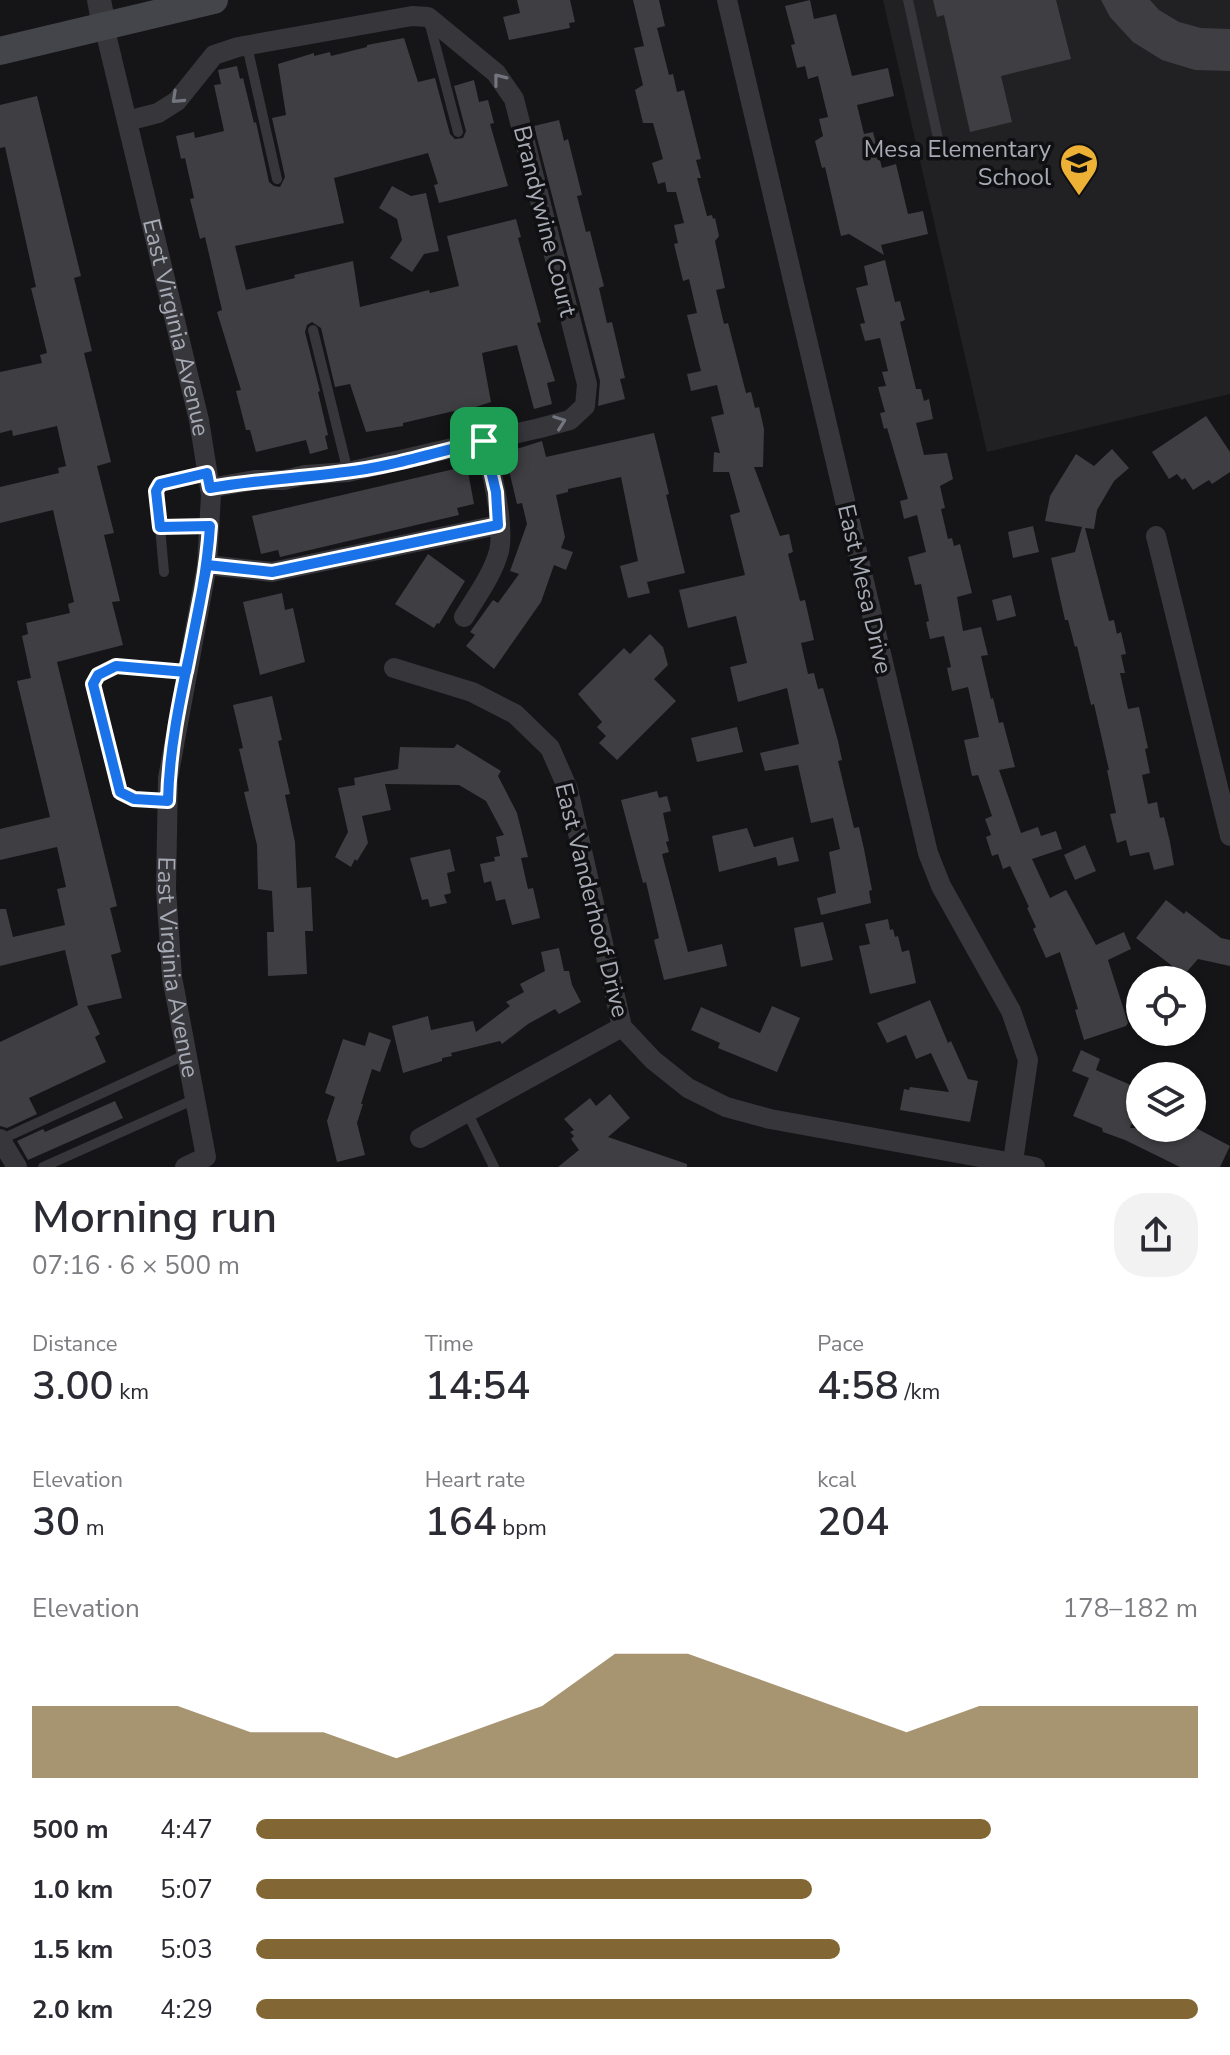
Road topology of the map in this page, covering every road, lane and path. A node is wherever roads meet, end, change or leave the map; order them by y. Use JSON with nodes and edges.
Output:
{"nodes":[{"id":1,"x":214,"y":0,"type":"edge"},
{"id":2,"x":727,"y":0,"type":"edge"},
{"id":3,"x":908,"y":0,"type":"edge"},
{"id":4,"x":101,"y":13,"type":"edge"},
{"id":5,"x":428,"y":17,"type":"junction"},
{"id":6,"x":247,"y":46,"type":"junction"},
{"id":7,"x":0,"y":51,"type":"edge"},
{"id":8,"x":127,"y":121,"type":"junction"},
{"id":9,"x":458,"y":132,"type":"dead end"},
{"id":10,"x":941,"y":152,"type":"dead end"},
{"id":11,"x":277,"y":179,"type":"dead end"},
{"id":12,"x":313,"y":330,"type":"dead end"},
{"id":13,"x":484,"y":441,"type":"junction"},
{"id":14,"x":348,"y":472,"type":"junction"},
{"id":15,"x":209,"y":481,"type":"junction"},
{"id":16,"x":498,"y":525,"type":"junction"},
{"id":17,"x":210,"y":526,"type":"junction"},
{"id":18,"x":160,"y":527,"type":"junction"},
{"id":19,"x":1156,"y":536,"type":"dead end"},
{"id":20,"x":207,"y":565,"type":"junction"},
{"id":21,"x":164,"y":572,"type":"dead end"},
{"id":22,"x":464,"y":617,"type":"dead end"},
{"id":23,"x":394,"y":668,"type":"dead end"},
{"id":24,"x":186,"y":672,"type":"junction"},
{"id":25,"x":168,"y":801,"type":"junction"},
{"id":26,"x":1230,"y":836,"type":"edge"},
{"id":27,"x":622,"y":1027,"type":"junction"},
{"id":28,"x":187,"y":1054,"type":"junction"},
{"id":29,"x":195,"y":1099,"type":"junction"},
{"id":30,"x":467,"y":1112,"type":"junction"},
{"id":31,"x":420,"y":1138,"type":"dead end"},
{"id":32,"x":0,"y":1140,"type":"edge"},
{"id":33,"x":1013,"y":1161,"type":"junction"},
{"id":34,"x":17,"y":1167,"type":"edge"},
{"id":35,"x":43,"y":1167,"type":"edge"},
{"id":36,"x":185,"y":1167,"type":"edge"},
{"id":37,"x":494,"y":1167,"type":"edge"},
{"id":38,"x":1035,"y":1167,"type":"edge"}],
"edges":[{"from":1,"to":4,"type":"main road"},
{"from":2,"to":33,"type":"street","name":"East Mesa Drive"},
{"from":3,"to":10,"type":"lane"},
{"from":4,"to":7,"type":"main road"},
{"from":4,"to":8,"type":"street","name":"East Virginia Avenue"},
{"from":5,"to":6,"type":"street"},
{"from":5,"to":9,"type":"lane"},
{"from":13,"to":5,"type":"street","name":"Brandywine Court","one_way":true},
{"from":6,"to":8,"type":"street","one_way":true},
{"from":6,"to":11,"type":"lane"},
{"from":8,"to":15,"type":"street","name":"East Virginia Avenue"},
{"from":12,"to":14,"type":"lane"},
{"from":13,"to":14,"type":"street","name":"Brandywine Court"},
{"from":13,"to":16,"type":"street"},
{"from":14,"to":15,"type":"street","name":"Brandywine Court"},
{"from":15,"to":17,"type":"street","name":"East Virginia Avenue"},
{"from":15,"to":18,"type":"lane"},
{"from":16,"to":20,"type":"street"},
{"from":16,"to":22,"type":"street"},
{"from":17,"to":18,"type":"lane"},
{"from":17,"to":20,"type":"street","name":"East Virginia Avenue"},
{"from":18,"to":21,"type":"lane"},
{"from":19,"to":26,"type":"street"},
{"from":20,"to":24,"type":"street","name":"East Virginia Avenue"},
{"from":23,"to":27,"type":"street","name":"East Vanderhoof Drive"},
{"from":24,"to":25,"type":"street","name":"East Virginia Avenue"},
{"from":24,"to":25,"type":"lane"},
{"from":25,"to":28,"type":"street","name":"East Virginia Avenue"},
{"from":27,"to":30,"type":"street"},
{"from":27,"to":33,"type":"street","name":"East Vanderhoof Drive"},
{"from":28,"to":29,"type":"street","name":"East Virginia Avenue"},
{"from":28,"to":32,"type":"lane"},
{"from":29,"to":35,"type":"lane"},
{"from":29,"to":36,"type":"street","name":"East Virginia Avenue"},
{"from":30,"to":31,"type":"street"},
{"from":30,"to":37,"type":"lane"},
{"from":32,"to":34,"type":"street"},
{"from":33,"to":38,"type":"street","name":"East Vanderhoof Drive"}]}
